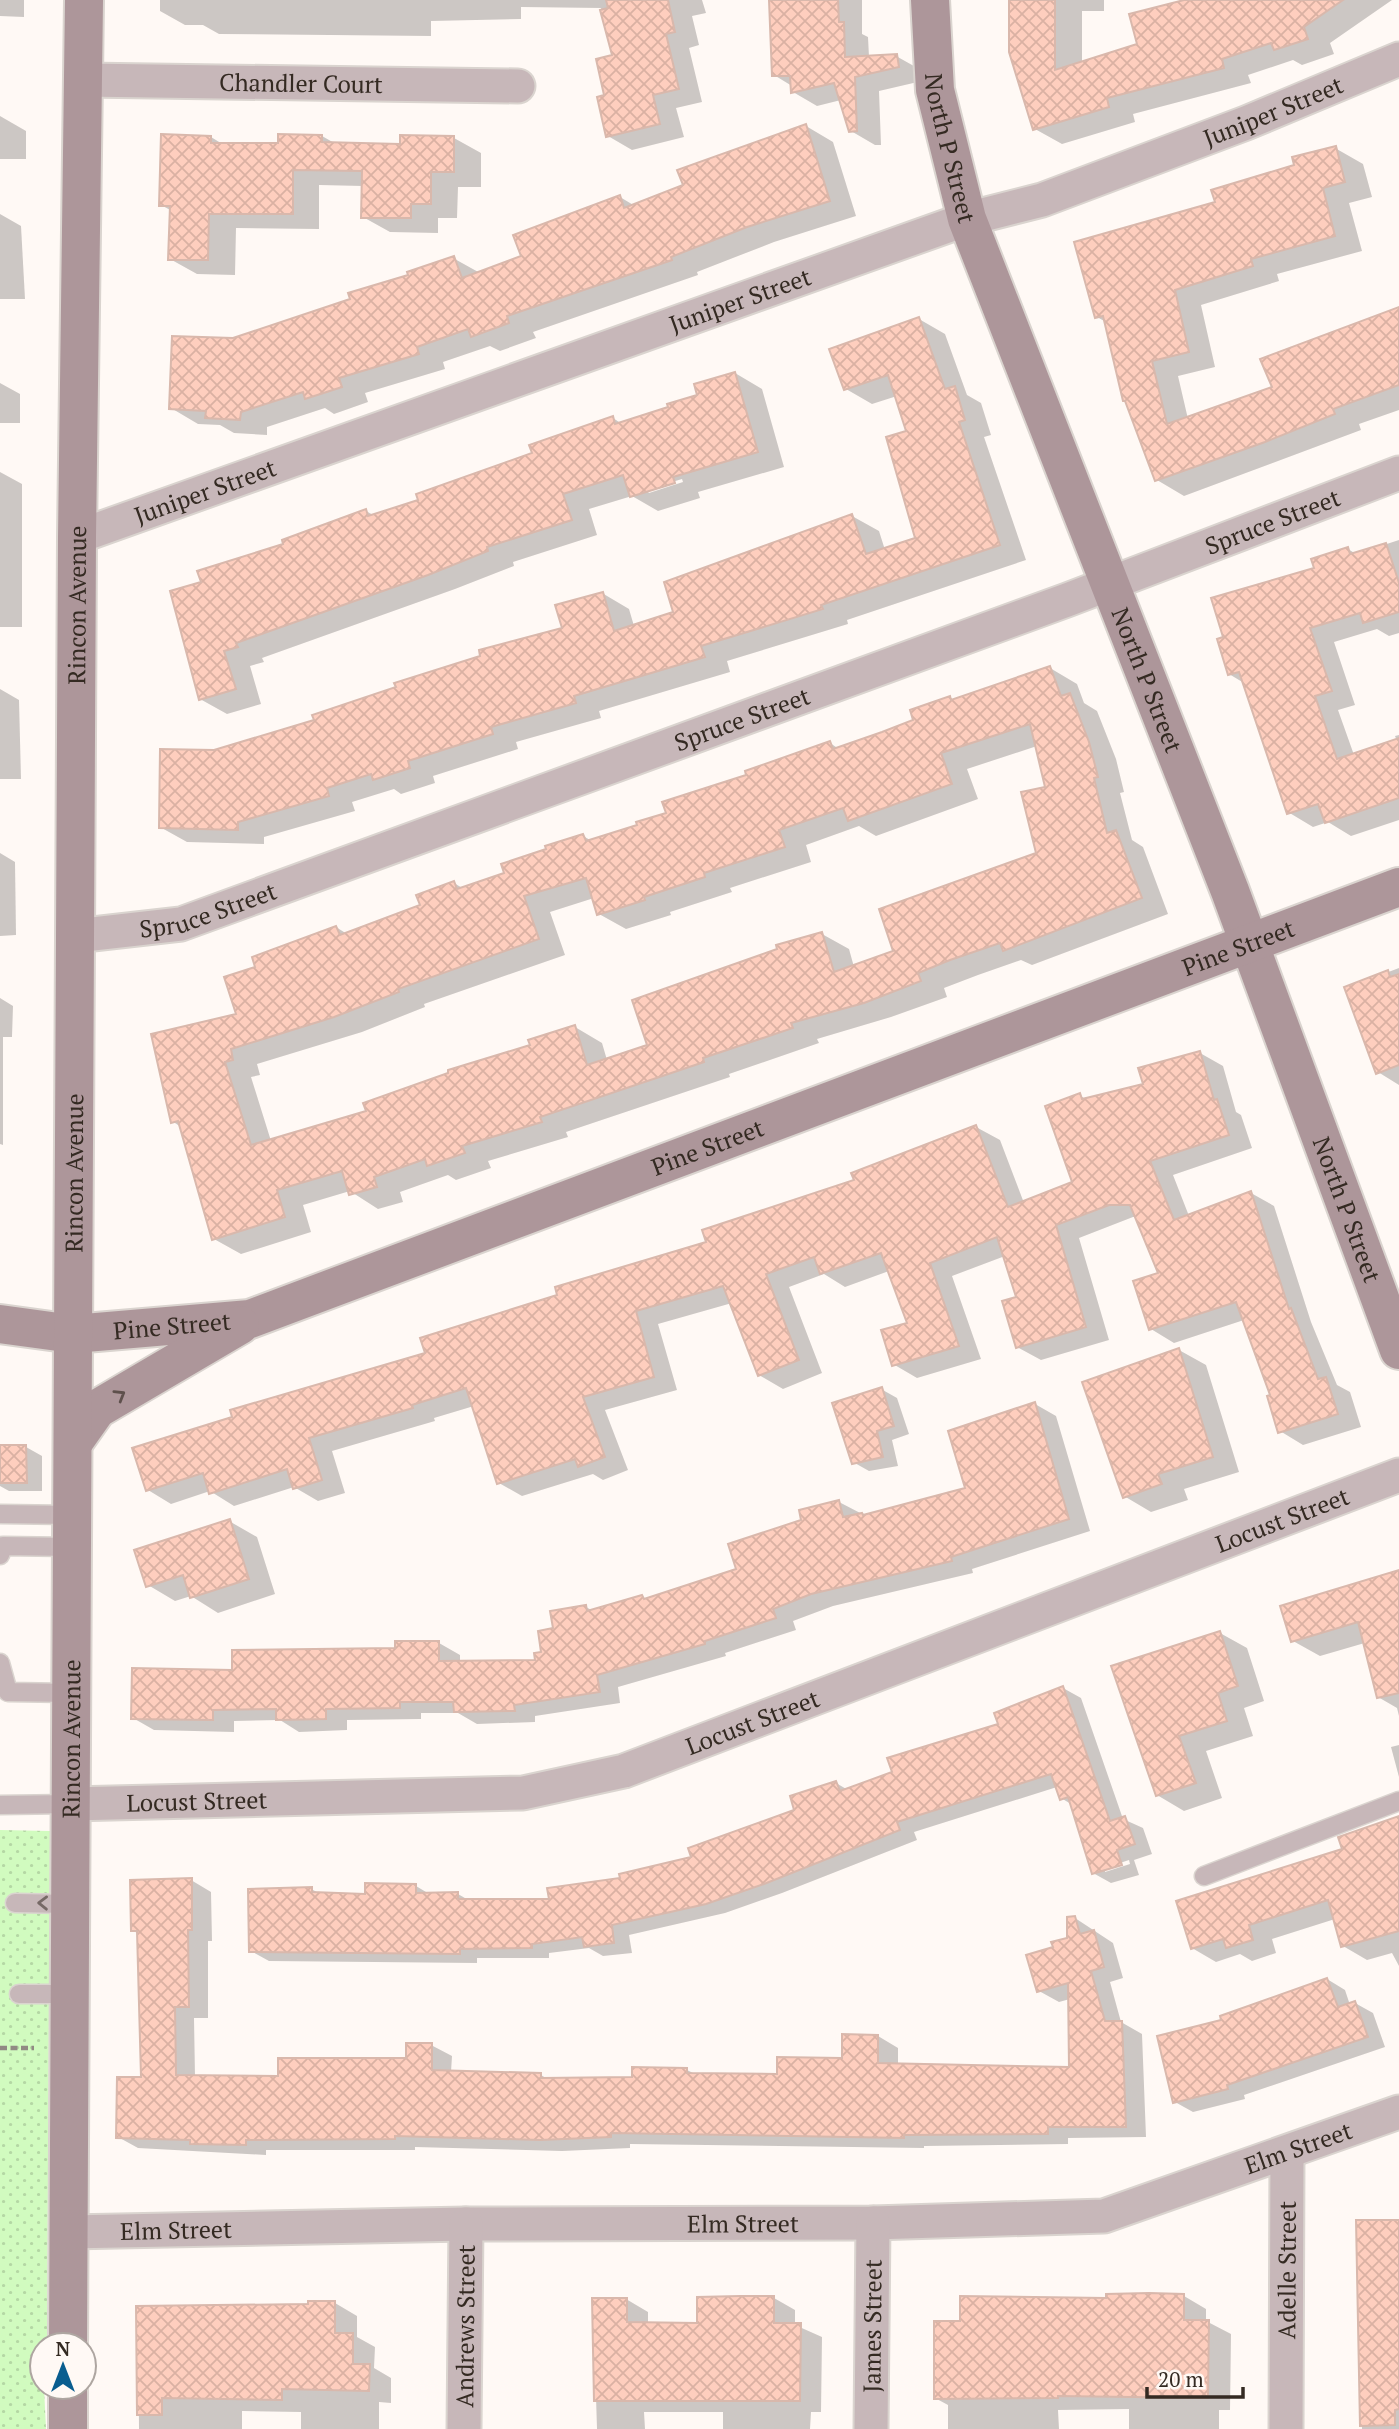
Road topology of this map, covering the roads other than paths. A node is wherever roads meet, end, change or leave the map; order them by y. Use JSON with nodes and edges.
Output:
{"nodes":[{"id":1,"x":84,"y":0,"type":"edge"},
{"id":2,"x":930,"y":0,"type":"edge"},
{"id":3,"x":1399,"y":59,"type":"edge"},
{"id":4,"x":85,"y":80,"type":"junction"},
{"id":5,"x":518,"y":86,"type":"dead end"},
{"id":6,"x":967,"y":219,"type":"junction"},
{"id":7,"x":1399,"y":473,"type":"edge"},
{"id":8,"x":77,"y":537,"type":"junction"},
{"id":9,"x":1111,"y":584,"type":"junction"},
{"id":10,"x":1399,"y":887,"type":"edge"},
{"id":11,"x":75,"y":936,"type":"junction"},
{"id":12,"x":1249,"y":943,"type":"junction"},
{"id":13,"x":250,"y":1319,"type":"junction"},
{"id":14,"x":0,"y":1324,"type":"edge"},
{"id":15,"x":74,"y":1334,"type":"junction"},
{"id":16,"x":1399,"y":1350,"type":"edge"},
{"id":17,"x":73,"y":1443,"type":"junction"},
{"id":18,"x":1399,"y":1475,"type":"edge"},
{"id":19,"x":0,"y":1514,"type":"edge"},
{"id":20,"x":72,"y":1531,"type":"junction"},
{"id":21,"x":0,"y":1555,"type":"edge"},
{"id":22,"x":0,"y":1663,"type":"edge"},
{"id":23,"x":71,"y":1693,"type":"junction"},
{"id":24,"x":1399,"y":1801,"type":"edge"},
{"id":25,"x":71,"y":1804,"type":"junction"},
{"id":26,"x":0,"y":1805,"type":"edge"},
{"id":27,"x":1204,"y":1876,"type":"dead end"},
{"id":28,"x":15,"y":1903,"type":"dead end"},
{"id":29,"x":71,"y":1903,"type":"junction"},
{"id":30,"x":19,"y":1994,"type":"dead end"},
{"id":31,"x":70,"y":1994,"type":"junction"},
{"id":32,"x":1399,"y":2112,"type":"edge"},
{"id":33,"x":1287,"y":2153,"type":"junction"},
{"id":34,"x":873,"y":2223,"type":"junction"},
{"id":35,"x":466,"y":2224,"type":"junction"},
{"id":36,"x":69,"y":2232,"type":"junction"},
{"id":37,"x":68,"y":2331,"type":"edge"},
{"id":38,"x":68,"y":2401,"type":"edge"},
{"id":39,"x":68,"y":2429,"type":"edge"},
{"id":40,"x":464,"y":2429,"type":"edge"},
{"id":41,"x":871,"y":2429,"type":"edge"},
{"id":42,"x":1286,"y":2429,"type":"edge"}],
"edges":[{"from":1,"to":4,"type":"street","name":"Rincon Avenue"},
{"from":2,"to":6,"type":"street","name":"North P Street"},
{"from":3,"to":6,"type":"street","name":"Juniper Street"},
{"from":4,"to":5,"type":"street","name":"Chandler Court"},
{"from":4,"to":8,"type":"street","name":"Rincon Avenue"},
{"from":6,"to":8,"type":"street","name":"Juniper Street"},
{"from":6,"to":9,"type":"street","name":"North P Street"},
{"from":7,"to":9,"type":"street","name":"Spruce Street"},
{"from":8,"to":11,"type":"street","name":"Rincon Avenue"},
{"from":9,"to":11,"type":"street","name":"Spruce Street"},
{"from":9,"to":12,"type":"street","name":"North P Street"},
{"from":10,"to":12,"type":"street","name":"Pine Street"},
{"from":11,"to":15,"type":"street","name":"Rincon Avenue"},
{"from":12,"to":13,"type":"street","name":"Pine Street"},
{"from":12,"to":16,"type":"street","name":"North P Street"},
{"from":13,"to":15,"type":"street","name":"Pine Street"},
{"from":17,"to":13,"type":"street","one_way":true},
{"from":14,"to":15,"type":"street","name":"Pine Street"},
{"from":15,"to":17,"type":"street","name":"Rincon Avenue"},
{"from":17,"to":20,"type":"street","name":"Rincon Avenue"},
{"from":18,"to":25,"type":"street","name":"Locust Street"},
{"from":19,"to":20,"type":"lane"},
{"from":20,"to":21,"type":"lane"},
{"from":20,"to":23,"type":"street","name":"Rincon Avenue"},
{"from":22,"to":23,"type":"lane"},
{"from":23,"to":25,"type":"street","name":"Rincon Avenue"},
{"from":24,"to":27,"type":"lane"},
{"from":25,"to":26,"type":"lane"},
{"from":25,"to":29,"type":"street","name":"Rincon Avenue"},
{"from":29,"to":28,"type":"lane","one_way":true},
{"from":29,"to":31,"type":"street","name":"Rincon Avenue"},
{"from":30,"to":31,"type":"lane"},
{"from":31,"to":36,"type":"street","name":"Rincon Avenue"},
{"from":32,"to":33,"type":"street","name":"Elm Street"},
{"from":33,"to":34,"type":"street","name":"Elm Street"},
{"from":33,"to":42,"type":"street","name":"Adelle Street"},
{"from":34,"to":35,"type":"street","name":"Elm Street"},
{"from":34,"to":41,"type":"street","name":"James Street"},
{"from":35,"to":36,"type":"street","name":"Elm Street"},
{"from":35,"to":40,"type":"street","name":"Andrews Street"},
{"from":36,"to":37,"type":"street","name":"Rincon Avenue"},
{"from":38,"to":39,"type":"street"}]}
